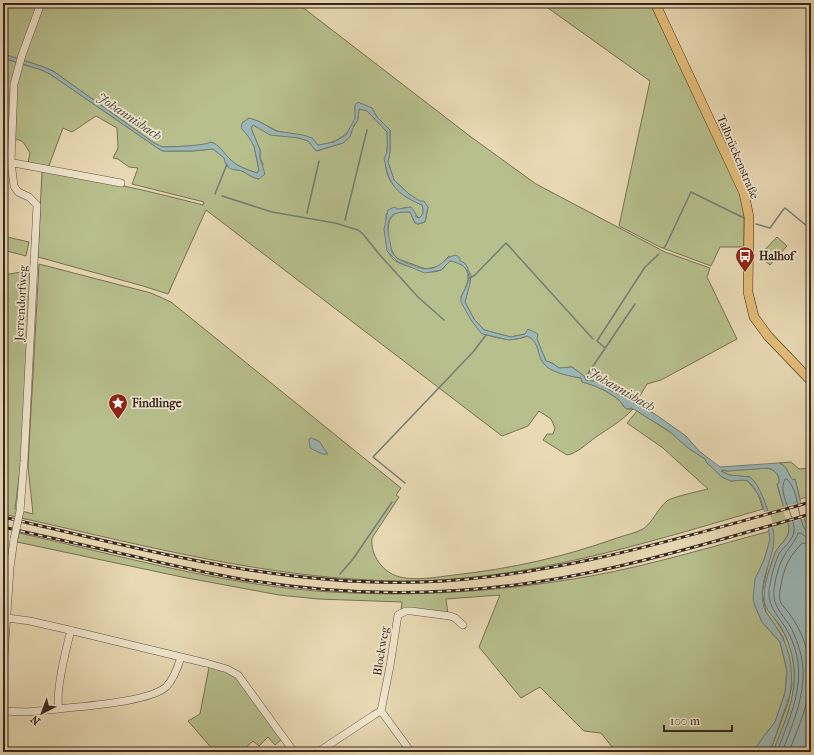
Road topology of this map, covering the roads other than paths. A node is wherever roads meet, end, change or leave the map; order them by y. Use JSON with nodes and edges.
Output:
{"nodes":[{"id":1,"x":41,"y":3,"type":"edge"},
{"id":2,"x":655,"y":3,"type":"edge"},
{"id":3,"x":3,"y":161,"type":"edge"},
{"id":4,"x":11,"y":162,"type":"junction"},
{"id":5,"x":121,"y":183,"type":"dead end"},
{"id":6,"x":811,"y":381,"type":"edge"},
{"id":7,"x":7,"y":618,"type":"junction"},
{"id":8,"x":463,"y":625,"type":"dead end"},
{"id":9,"x":70,"y":630,"type":"junction"},
{"id":10,"x":181,"y":657,"type":"junction"},
{"id":11,"x":3,"y":672,"type":"edge"},
{"id":12,"x":58,"y":709,"type":"junction"},
{"id":13,"x":3,"y":711,"type":"edge"},
{"id":14,"x":381,"y":711,"type":"junction"},
{"id":15,"x":294,"y":752,"type":"edge"},
{"id":16,"x":318,"y":752,"type":"edge"},
{"id":17,"x":410,"y":752,"type":"edge"}],
"edges":[{"from":1,"to":4,"type":"street","name":"Jerrendorfweg"},
{"from":2,"to":6,"type":"main road","name":"Talbrückenstraße"},
{"from":3,"to":4,"type":"street"},
{"from":4,"to":5,"type":"street"},
{"from":4,"to":7,"type":"street","name":"Jerrendorfweg","bridge":true},
{"from":7,"to":9,"type":"street"},
{"from":7,"to":11,"type":"street","name":"Jerrendorfweg"},
{"from":8,"to":14,"type":"street","name":"Blockweg"},
{"from":9,"to":10,"type":"street"},
{"from":9,"to":12,"type":"street"},
{"from":10,"to":12,"type":"street"},
{"from":10,"to":15,"type":"street"},
{"from":12,"to":13,"type":"street"},
{"from":14,"to":16,"type":"street"},
{"from":14,"to":17,"type":"street"}]}
